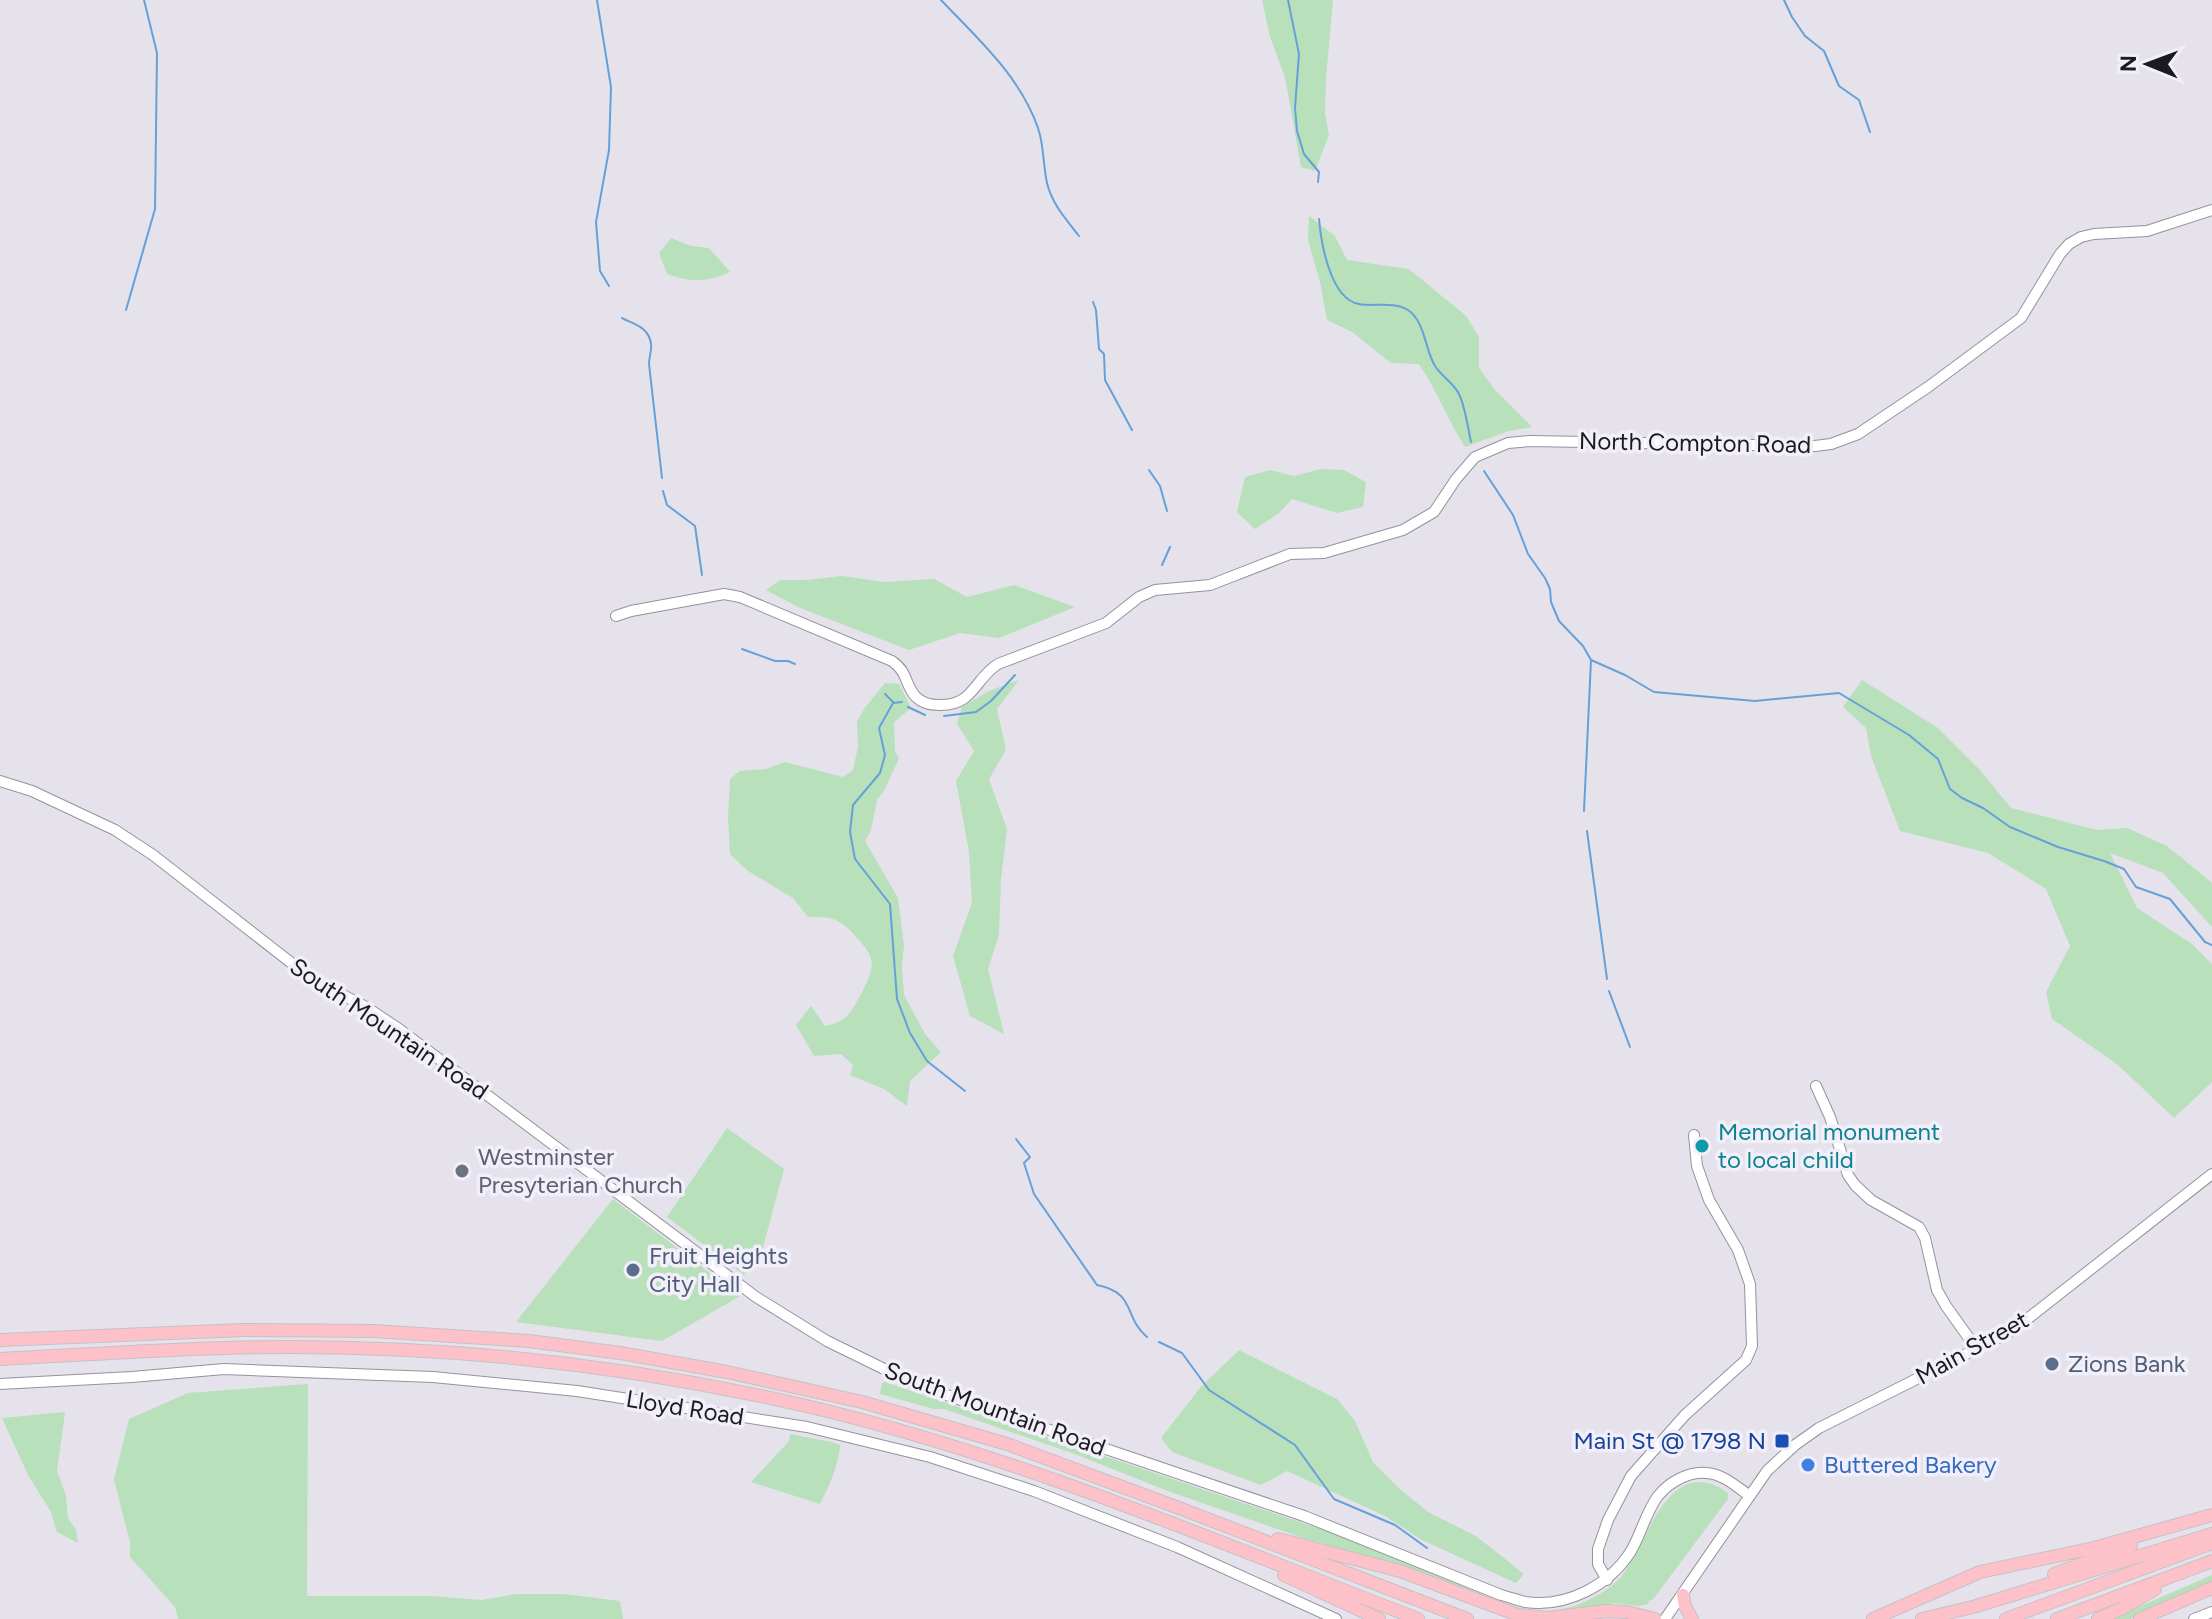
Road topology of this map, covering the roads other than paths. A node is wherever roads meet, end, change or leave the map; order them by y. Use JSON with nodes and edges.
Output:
{"nodes":[{"id":1,"x":2212,"y":210,"type":"edge"},
{"id":2,"x":616,"y":616,"type":"dead end"},
{"id":3,"x":0,"y":781,"type":"edge"},
{"id":4,"x":1816,"y":1086,"type":"dead end"},
{"id":5,"x":1694,"y":1135,"type":"dead end"},
{"id":6,"x":2212,"y":1174,"type":"edge"},
{"id":7,"x":0,"y":1340,"type":"edge"},
{"id":8,"x":1976,"y":1348,"type":"junction"},
{"id":9,"x":0,"y":1359,"type":"edge"},
{"id":10,"x":0,"y":1384,"type":"edge"},
{"id":11,"x":1750,"y":1496,"type":"junction"},
{"id":12,"x":1179,"y":1508,"type":"junction"},
{"id":13,"x":2212,"y":1515,"type":"edge"},
{"id":14,"x":2181,"y":1524,"type":"junction"},
{"id":15,"x":1191,"y":1531,"type":"junction"},
{"id":16,"x":2212,"y":1534,"type":"edge"},
{"id":17,"x":2212,"y":1543,"type":"edge"},
{"id":18,"x":2212,"y":1561,"type":"edge"},
{"id":19,"x":2186,"y":1571,"type":"junction"},
{"id":20,"x":1607,"y":1580,"type":"junction"},
{"id":21,"x":2212,"y":1588,"type":"edge"},
{"id":22,"x":1683,"y":1595,"type":"junction"},
{"id":23,"x":1961,"y":1609,"type":"junction"},
{"id":24,"x":2212,"y":1612,"type":"edge"},
{"id":25,"x":1336,"y":1619,"type":"edge"},
{"id":26,"x":1379,"y":1619,"type":"edge"},
{"id":27,"x":1418,"y":1619,"type":"edge"},
{"id":28,"x":1467,"y":1619,"type":"edge"},
{"id":29,"x":1655,"y":1619,"type":"edge"},
{"id":30,"x":1665,"y":1619,"type":"edge"},
{"id":31,"x":1692,"y":1619,"type":"edge"},
{"id":32,"x":1873,"y":1619,"type":"edge"},
{"id":33,"x":1922,"y":1619,"type":"edge"},
{"id":34,"x":2006,"y":1619,"type":"edge"},
{"id":35,"x":2057,"y":1619,"type":"edge"},
{"id":36,"x":2098,"y":1619,"type":"edge"},
{"id":37,"x":2140,"y":1619,"type":"edge"},
{"id":38,"x":2194,"y":1619,"type":"edge"}],
"edges":[{"from":1,"to":2,"type":"street","name":"North Compton Road"},
{"from":3,"to":20,"type":"street","name":"South Mountain Road"},
{"from":4,"to":8,"type":"street"},
{"from":5,"to":20,"type":"street"},
{"from":6,"to":8,"type":"street","name":"Main Street"},
{"from":7,"to":12,"type":"highway"},
{"from":8,"to":11,"type":"street","name":"Main Street"},
{"from":9,"to":15,"type":"highway"},
{"from":10,"to":25,"type":"street","name":"Lloyd Road"},
{"from":11,"to":20,"type":"street","name":"South Mountain Road"},
{"from":11,"to":22,"type":"street"},
{"from":12,"to":28,"type":"highway"},
{"from":12,"to":29,"type":"highway"},
{"from":13,"to":14,"type":"highway"},
{"from":14,"to":23,"type":"highway"},
{"from":14,"to":32,"type":"highway"},
{"from":15,"to":26,"type":"highway"},
{"from":15,"to":27,"type":"highway"},
{"from":16,"to":23,"type":"highway"},
{"from":17,"to":34,"type":"highway"},
{"from":18,"to":19,"type":"highway"},
{"from":19,"to":35,"type":"highway"},
{"from":19,"to":36,"type":"highway"},
{"from":21,"to":37,"type":"highway"},
{"from":22,"to":30,"type":"street"},
{"from":22,"to":31,"type":"highway"},
{"from":23,"to":33,"type":"highway"},
{"from":24,"to":38,"type":"street"}]}
